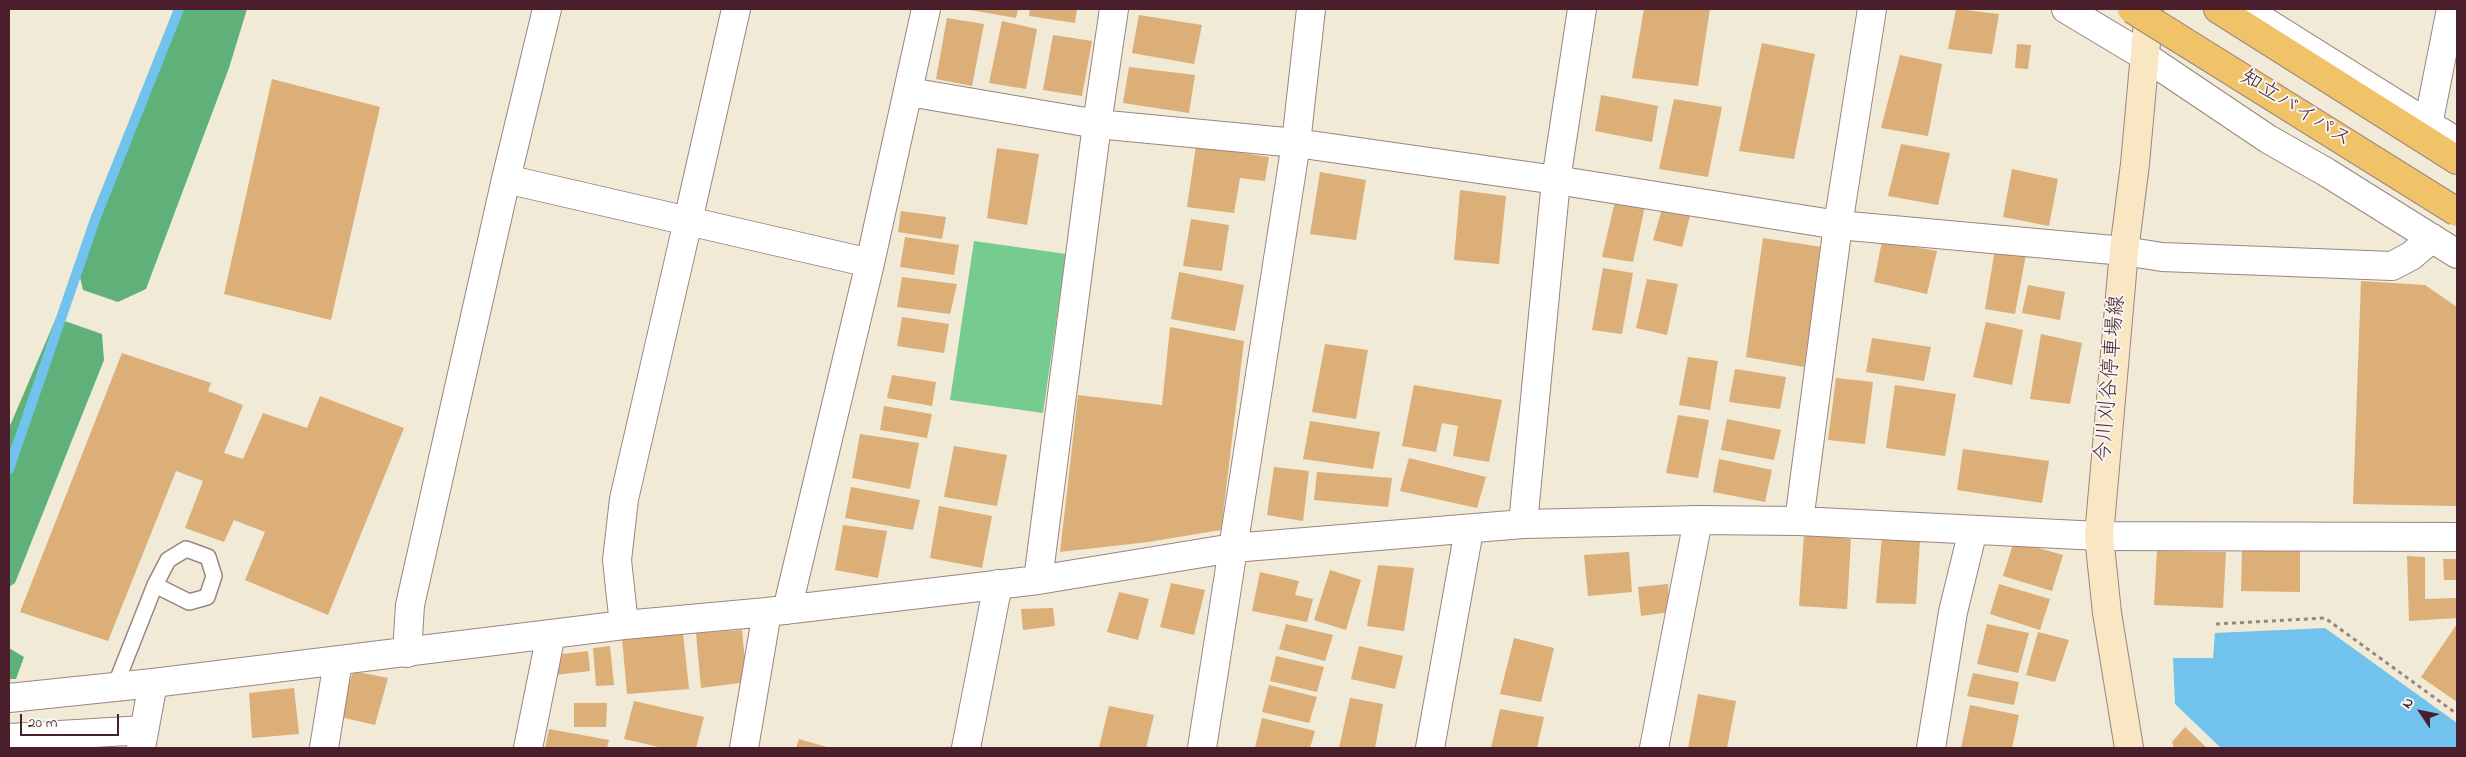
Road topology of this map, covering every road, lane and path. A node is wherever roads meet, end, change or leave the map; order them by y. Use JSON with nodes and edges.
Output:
{"nodes":[{"id":1,"x":547,"y":9,"type":"edge"},
{"id":2,"x":736,"y":9,"type":"edge"},
{"id":3,"x":926,"y":9,"type":"edge"},
{"id":4,"x":1114,"y":9,"type":"edge"},
{"id":5,"x":1311,"y":9,"type":"edge"},
{"id":6,"x":1582,"y":9,"type":"edge"},
{"id":7,"x":1872,"y":9,"type":"edge"},
{"id":8,"x":2066,"y":9,"type":"edge"},
{"id":9,"x":2132,"y":9,"type":"edge"},
{"id":10,"x":2149,"y":9,"type":"edge"},
{"id":11,"x":2218,"y":9,"type":"edge"},
{"id":12,"x":2245,"y":9,"type":"edge"},
{"id":13,"x":2451,"y":9,"type":"edge"},
{"id":14,"x":2146,"y":57,"type":"junction"},
{"id":15,"x":909,"y":92,"type":"junction"},
{"id":16,"x":1097,"y":124,"type":"junction"},
{"id":17,"x":2428,"y":125,"type":"junction"},
{"id":18,"x":2457,"y":142,"type":"edge"},
{"id":19,"x":1296,"y":143,"type":"junction"},
{"id":20,"x":2457,"y":160,"type":"edge"},
{"id":21,"x":506,"y":179,"type":"junction"},
{"id":22,"x":1556,"y":180,"type":"junction"},
{"id":23,"x":2457,"y":212,"type":"edge"},
{"id":24,"x":688,"y":221,"type":"junction"},
{"id":25,"x":1838,"y":225,"type":"junction"},
{"id":26,"x":2432,"y":238,"type":"junction"},
{"id":27,"x":2124,"y":251,"type":"junction"},
{"id":28,"x":2457,"y":254,"type":"edge"},
{"id":29,"x":870,"y":263,"type":"junction"},
{"id":30,"x":1698,"y":520,"type":"junction"},
{"id":31,"x":1799,"y":522,"type":"junction"},
{"id":32,"x":1522,"y":524,"type":"junction"},
{"id":33,"x":1469,"y":530,"type":"junction"},
{"id":34,"x":1973,"y":530,"type":"junction"},
{"id":35,"x":2098,"y":536,"type":"junction"},
{"id":36,"x":2457,"y":536,"type":"edge"},
{"id":37,"x":1233,"y":548,"type":"junction"},
{"id":38,"x":1038,"y":580,"type":"junction"},
{"id":39,"x":998,"y":584,"type":"junction"},
{"id":40,"x":156,"y":585,"type":"dead end"},
{"id":41,"x":777,"y":611,"type":"junction"},
{"id":42,"x":2216,"y":624,"type":"dead end"},
{"id":43,"x":624,"y":625,"type":"junction"},
{"id":44,"x":550,"y":634,"type":"junction"},
{"id":45,"x":407,"y":653,"type":"junction"},
{"id":46,"x":338,"y":661,"type":"junction"},
{"id":47,"x":153,"y":683,"type":"junction"},
{"id":48,"x":115,"y":686,"type":"junction"},
{"id":49,"x":9,"y":698,"type":"edge"},
{"id":50,"x":2457,"y":714,"type":"edge"},
{"id":51,"x":9,"y":738,"type":"edge"},
{"id":52,"x":142,"y":739,"type":"edge"},
{"id":53,"x":324,"y":748,"type":"edge"},
{"id":54,"x":528,"y":748,"type":"edge"},
{"id":55,"x":744,"y":748,"type":"edge"},
{"id":56,"x":966,"y":748,"type":"edge"},
{"id":57,"x":1202,"y":748,"type":"edge"},
{"id":58,"x":1430,"y":748,"type":"edge"},
{"id":59,"x":1654,"y":748,"type":"edge"},
{"id":60,"x":1931,"y":748,"type":"edge"},
{"id":61,"x":2129,"y":748,"type":"edge"}],
"edges":[{"from":1,"to":21,"type":"street"},
{"from":2,"to":24,"type":"street"},
{"from":3,"to":15,"type":"street"},
{"from":4,"to":16,"type":"street"},
{"from":5,"to":19,"type":"street"},
{"from":6,"to":22,"type":"street"},
{"from":7,"to":25,"type":"street"},
{"from":8,"to":14,"type":"street"},
{"from":9,"to":23,"type":"highway","name":"知立バイパス","bridge":true},
{"from":10,"to":14,"type":"main road","name":"今川刈谷停車場線"},
{"from":11,"to":20,"type":"highway","name":"知立バイパス"},
{"from":12,"to":17,"type":"street"},
{"from":13,"to":17,"type":"street"},
{"from":14,"to":26,"type":"street"},
{"from":14,"to":27,"type":"main road","name":"今川刈谷停車場線"},
{"from":15,"to":16,"type":"street"},
{"from":15,"to":29,"type":"street"},
{"from":16,"to":19,"type":"street"},
{"from":16,"to":38,"type":"street"},
{"from":17,"to":18,"type":"street"},
{"from":19,"to":22,"type":"street"},
{"from":19,"to":37,"type":"street"},
{"from":21,"to":24,"type":"street"},
{"from":21,"to":45,"type":"street"},
{"from":22,"to":25,"type":"street"},
{"from":22,"to":32,"type":"street"},
{"from":24,"to":29,"type":"street"},
{"from":24,"to":43,"type":"street"},
{"from":25,"to":27,"type":"street"},
{"from":25,"to":31,"type":"street"},
{"from":26,"to":27,"type":"street"},
{"from":26,"to":28,"type":"street"},
{"from":27,"to":35,"type":"main road","name":"今川刈谷停車場線"},
{"from":29,"to":41,"type":"street"},
{"from":30,"to":31,"type":"street"},
{"from":30,"to":32,"type":"street"},
{"from":30,"to":59,"type":"street"},
{"from":31,"to":34,"type":"street"},
{"from":32,"to":33,"type":"street"},
{"from":33,"to":37,"type":"street"},
{"from":33,"to":58,"type":"street"},
{"from":34,"to":35,"type":"street"},
{"from":34,"to":60,"type":"street"},
{"from":35,"to":36,"type":"street"},
{"from":35,"to":61,"type":"main road","name":"今川刈谷停車場線"},
{"from":37,"to":38,"type":"street"},
{"from":37,"to":57,"type":"street"},
{"from":38,"to":39,"type":"street"},
{"from":39,"to":41,"type":"street"},
{"from":39,"to":56,"type":"street"},
{"from":40,"to":48,"type":"lane"},
{"from":41,"to":43,"type":"street"},
{"from":41,"to":55,"type":"street"},
{"from":42,"to":50,"type":"path"},
{"from":43,"to":44,"type":"street"},
{"from":44,"to":45,"type":"street"},
{"from":44,"to":54,"type":"street"},
{"from":45,"to":46,"type":"street"},
{"from":46,"to":47,"type":"street"},
{"from":46,"to":53,"type":"street"},
{"from":47,"to":48,"type":"street"},
{"from":47,"to":52,"type":"street"},
{"from":48,"to":49,"type":"street"},
{"from":51,"to":52,"type":"street"}]}
